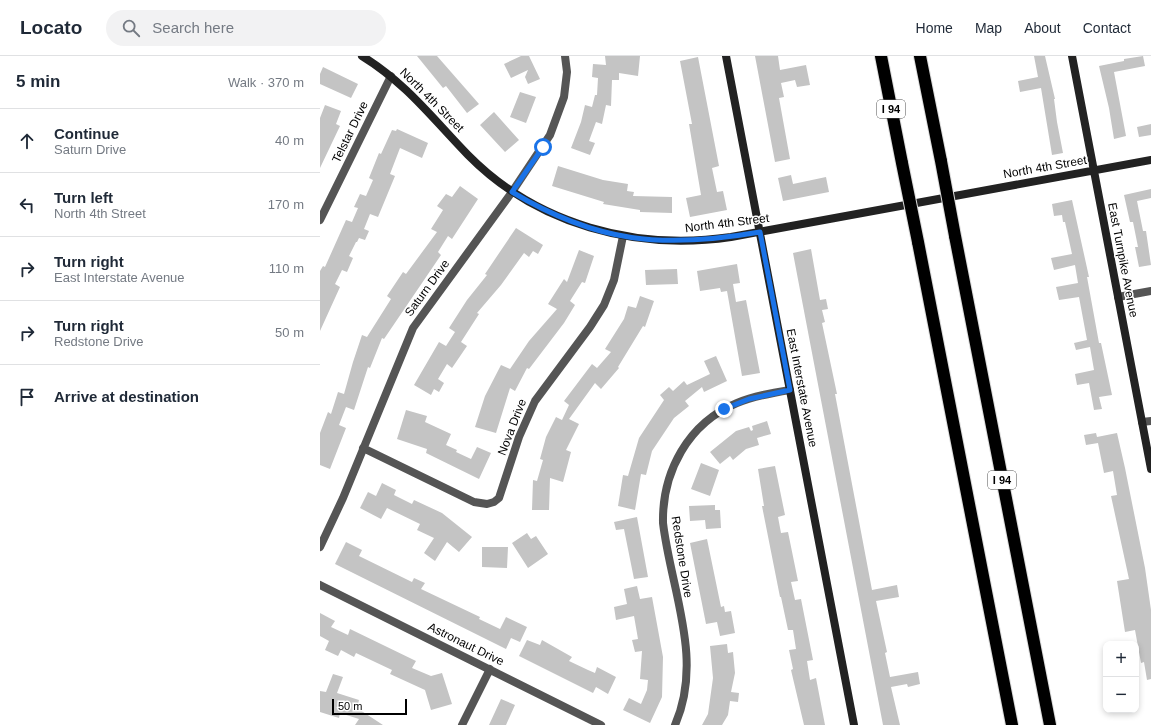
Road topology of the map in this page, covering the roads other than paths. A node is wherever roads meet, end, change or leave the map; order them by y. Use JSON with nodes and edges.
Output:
{"nodes":[{"id":1,"x":362,"y":56,"type":"edge"},
{"id":2,"x":566,"y":56,"type":"edge"},
{"id":3,"x":726,"y":56,"type":"edge"},
{"id":4,"x":881,"y":56,"type":"edge"},
{"id":5,"x":920,"y":56,"type":"edge"},
{"id":6,"x":1072,"y":56,"type":"edge"},
{"id":7,"x":392,"y":76,"type":"junction"},
{"id":8,"x":1151,"y":160,"type":"edge"},
{"id":9,"x":1094,"y":170,"type":"junction"},
{"id":10,"x":512,"y":192,"type":"junction"},
{"id":11,"x":320,"y":220,"type":"edge"},
{"id":12,"x":760,"y":232,"type":"junction"},
{"id":13,"x":623,"y":236,"type":"junction"},
{"id":14,"x":1151,"y":291,"type":"edge"},
{"id":15,"x":1118,"y":297,"type":"junction"},
{"id":16,"x":790,"y":390,"type":"junction"},
{"id":17,"x":1151,"y":420,"type":"edge"},
{"id":18,"x":1142,"y":422,"type":"junction"},
{"id":19,"x":363,"y":448,"type":"junction"},
{"id":20,"x":1151,"y":468,"type":"edge"},
{"id":21,"x":320,"y":547,"type":"edge"},
{"id":22,"x":320,"y":585,"type":"edge"},
{"id":23,"x":490,"y":669,"type":"junction"},
{"id":24,"x":462,"y":725,"type":"edge"},
{"id":25,"x":601,"y":725,"type":"edge"},
{"id":26,"x":674,"y":725,"type":"edge"},
{"id":27,"x":854,"y":725,"type":"edge"},
{"id":28,"x":1012,"y":725,"type":"edge"},
{"id":29,"x":1050,"y":725,"type":"edge"}],
"edges":[{"from":1,"to":7,"type":"street","name":"North 4th Street"},
{"from":2,"to":10,"type":"street","name":"Saturn Drive"},
{"from":3,"to":12,"type":"street","name":"East Interstate Avenue"},
{"from":4,"to":28,"type":"highway","number":"I 94","bridge":true},
{"from":5,"to":29,"type":"highway","number":"I 94","bridge":true},
{"from":6,"to":9,"type":"street","name":"East Turnpike Avenue"},
{"from":7,"to":10,"type":"street","name":"North 4th Street"},
{"from":7,"to":11,"type":"street","name":"Telstar Drive"},
{"from":8,"to":9,"type":"street","name":"North 4th Street"},
{"from":9,"to":12,"type":"street","name":"North 4th Street"},
{"from":9,"to":15,"type":"street","name":"East Turnpike Avenue"},
{"from":10,"to":13,"type":"street","name":"North 4th Street"},
{"from":10,"to":19,"type":"street","name":"Saturn Drive"},
{"from":12,"to":13,"type":"street","name":"North 4th Street"},
{"from":12,"to":16,"type":"street","name":"East Interstate Avenue"},
{"from":13,"to":19,"type":"street","name":"Nova Drive"},
{"from":14,"to":15,"type":"street"},
{"from":15,"to":18,"type":"street","name":"East Turnpike Avenue"},
{"from":16,"to":26,"type":"street","name":"Redstone Drive"},
{"from":16,"to":27,"type":"street","name":"East Interstate Avenue"},
{"from":17,"to":18,"type":"street"},
{"from":18,"to":20,"type":"street","name":"East Turnpike Avenue"},
{"from":19,"to":21,"type":"street","name":"Saturn Drive"},
{"from":22,"to":23,"type":"street","name":"Astronaut Drive"},
{"from":23,"to":24,"type":"street"},
{"from":23,"to":25,"type":"street","name":"Astronaut Drive"}]}
